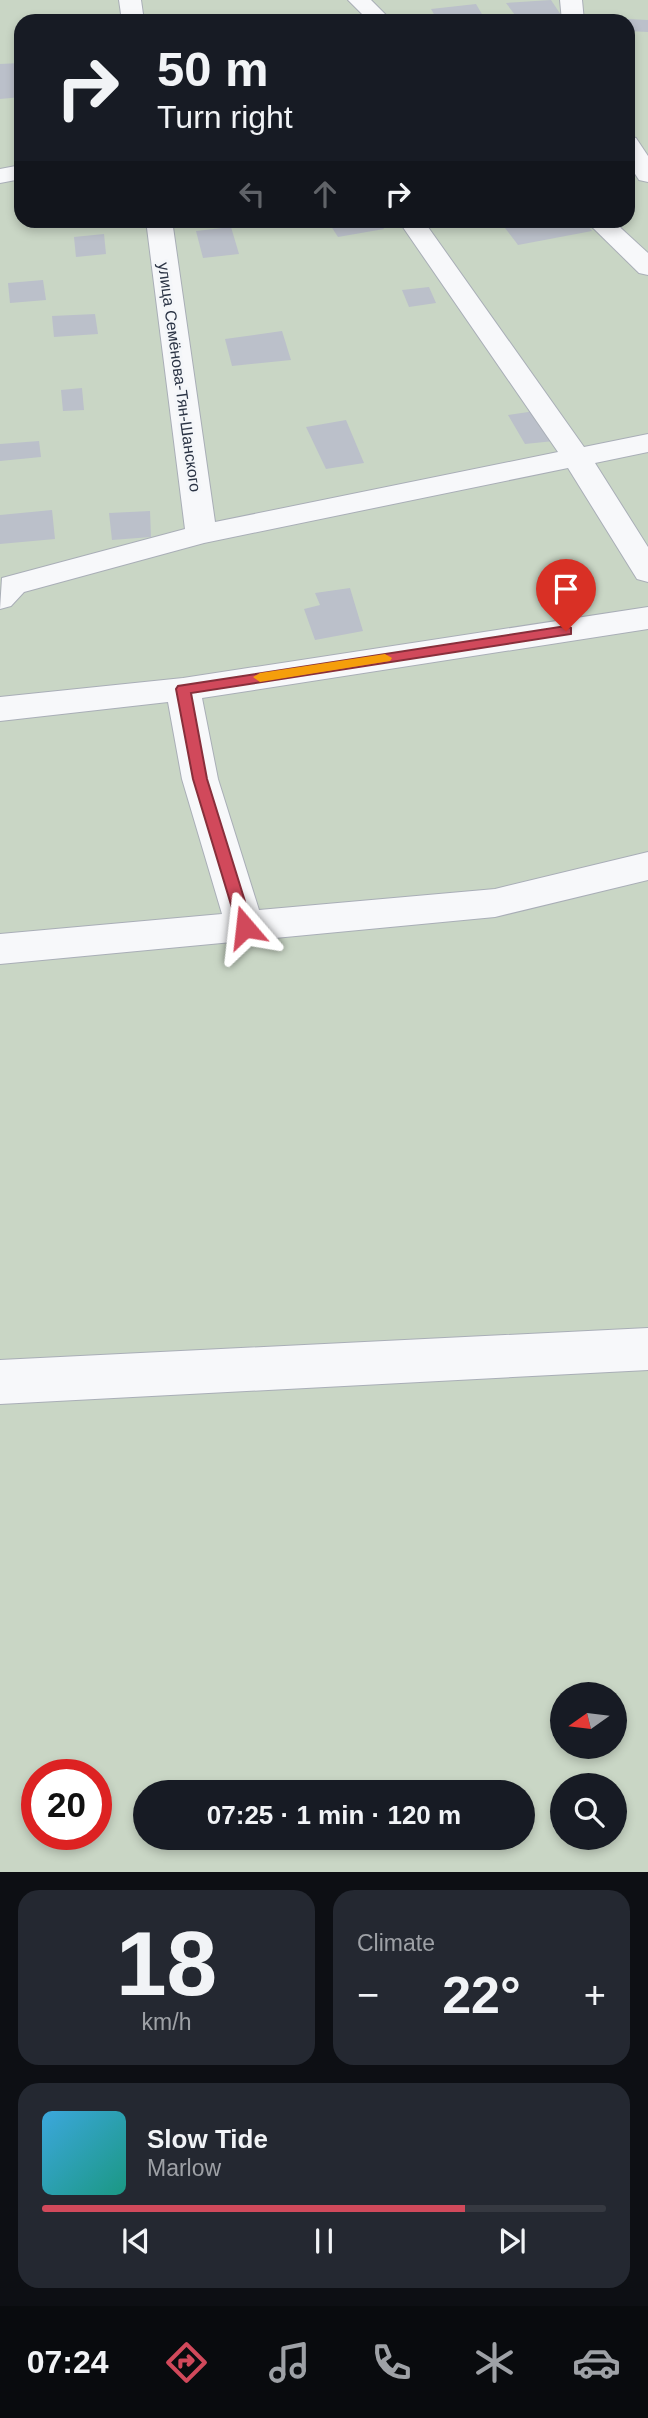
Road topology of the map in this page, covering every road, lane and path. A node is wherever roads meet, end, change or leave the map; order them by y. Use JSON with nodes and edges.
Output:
{"nodes":[{"id":1,"x":359,"y":0,"type":"edge"},
{"id":2,"x":373,"y":14,"type":"edge"},
{"id":3,"x":635,"y":154,"type":"edge"},
{"id":4,"x":648,"y":175,"type":"edge"},
{"id":5,"x":160,"y":228,"type":"edge"},
{"id":6,"x":416,"y":228,"type":"edge"},
{"id":7,"x":606,"y":228,"type":"edge"},
{"id":8,"x":648,"y":267,"type":"edge"},
{"id":9,"x":648,"y":443,"type":"edge"},
{"id":10,"x":578,"y":460,"type":"junction"},
{"id":11,"x":201,"y":534,"type":"junction"},
{"id":12,"x":648,"y":572,"type":"edge"},
{"id":13,"x":0,"y":599,"type":"edge"},
{"id":14,"x":648,"y":618,"type":"edge"},
{"id":15,"x":183,"y":689,"type":"junction"},
{"id":16,"x":0,"y":709,"type":"edge"},
{"id":17,"x":648,"y":866,"type":"edge"},
{"id":18,"x":245,"y":927,"type":"junction"},
{"id":19,"x":0,"y":949,"type":"edge"},
{"id":20,"x":648,"y":1349,"type":"edge"},
{"id":21,"x":0,"y":1382,"type":"edge"}],
"edges":[{"from":1,"to":2,"type":"lane"},
{"from":3,"to":4,"type":"lane"},
{"from":5,"to":11,"type":"lane","name":"улица Семёнова-Тян-Шанского"},
{"from":6,"to":10,"type":"lane"},
{"from":7,"to":8,"type":"lane"},
{"from":9,"to":10,"type":"lane"},
{"from":10,"to":11,"type":"lane"},
{"from":10,"to":12,"type":"lane"},
{"from":11,"to":13,"type":"lane"},
{"from":14,"to":15,"type":"lane"},
{"from":15,"to":16,"type":"lane"},
{"from":15,"to":18,"type":"lane"},
{"from":17,"to":18,"type":"lane"},
{"from":18,"to":19,"type":"lane"},
{"from":20,"to":21,"type":"lane"}]}
